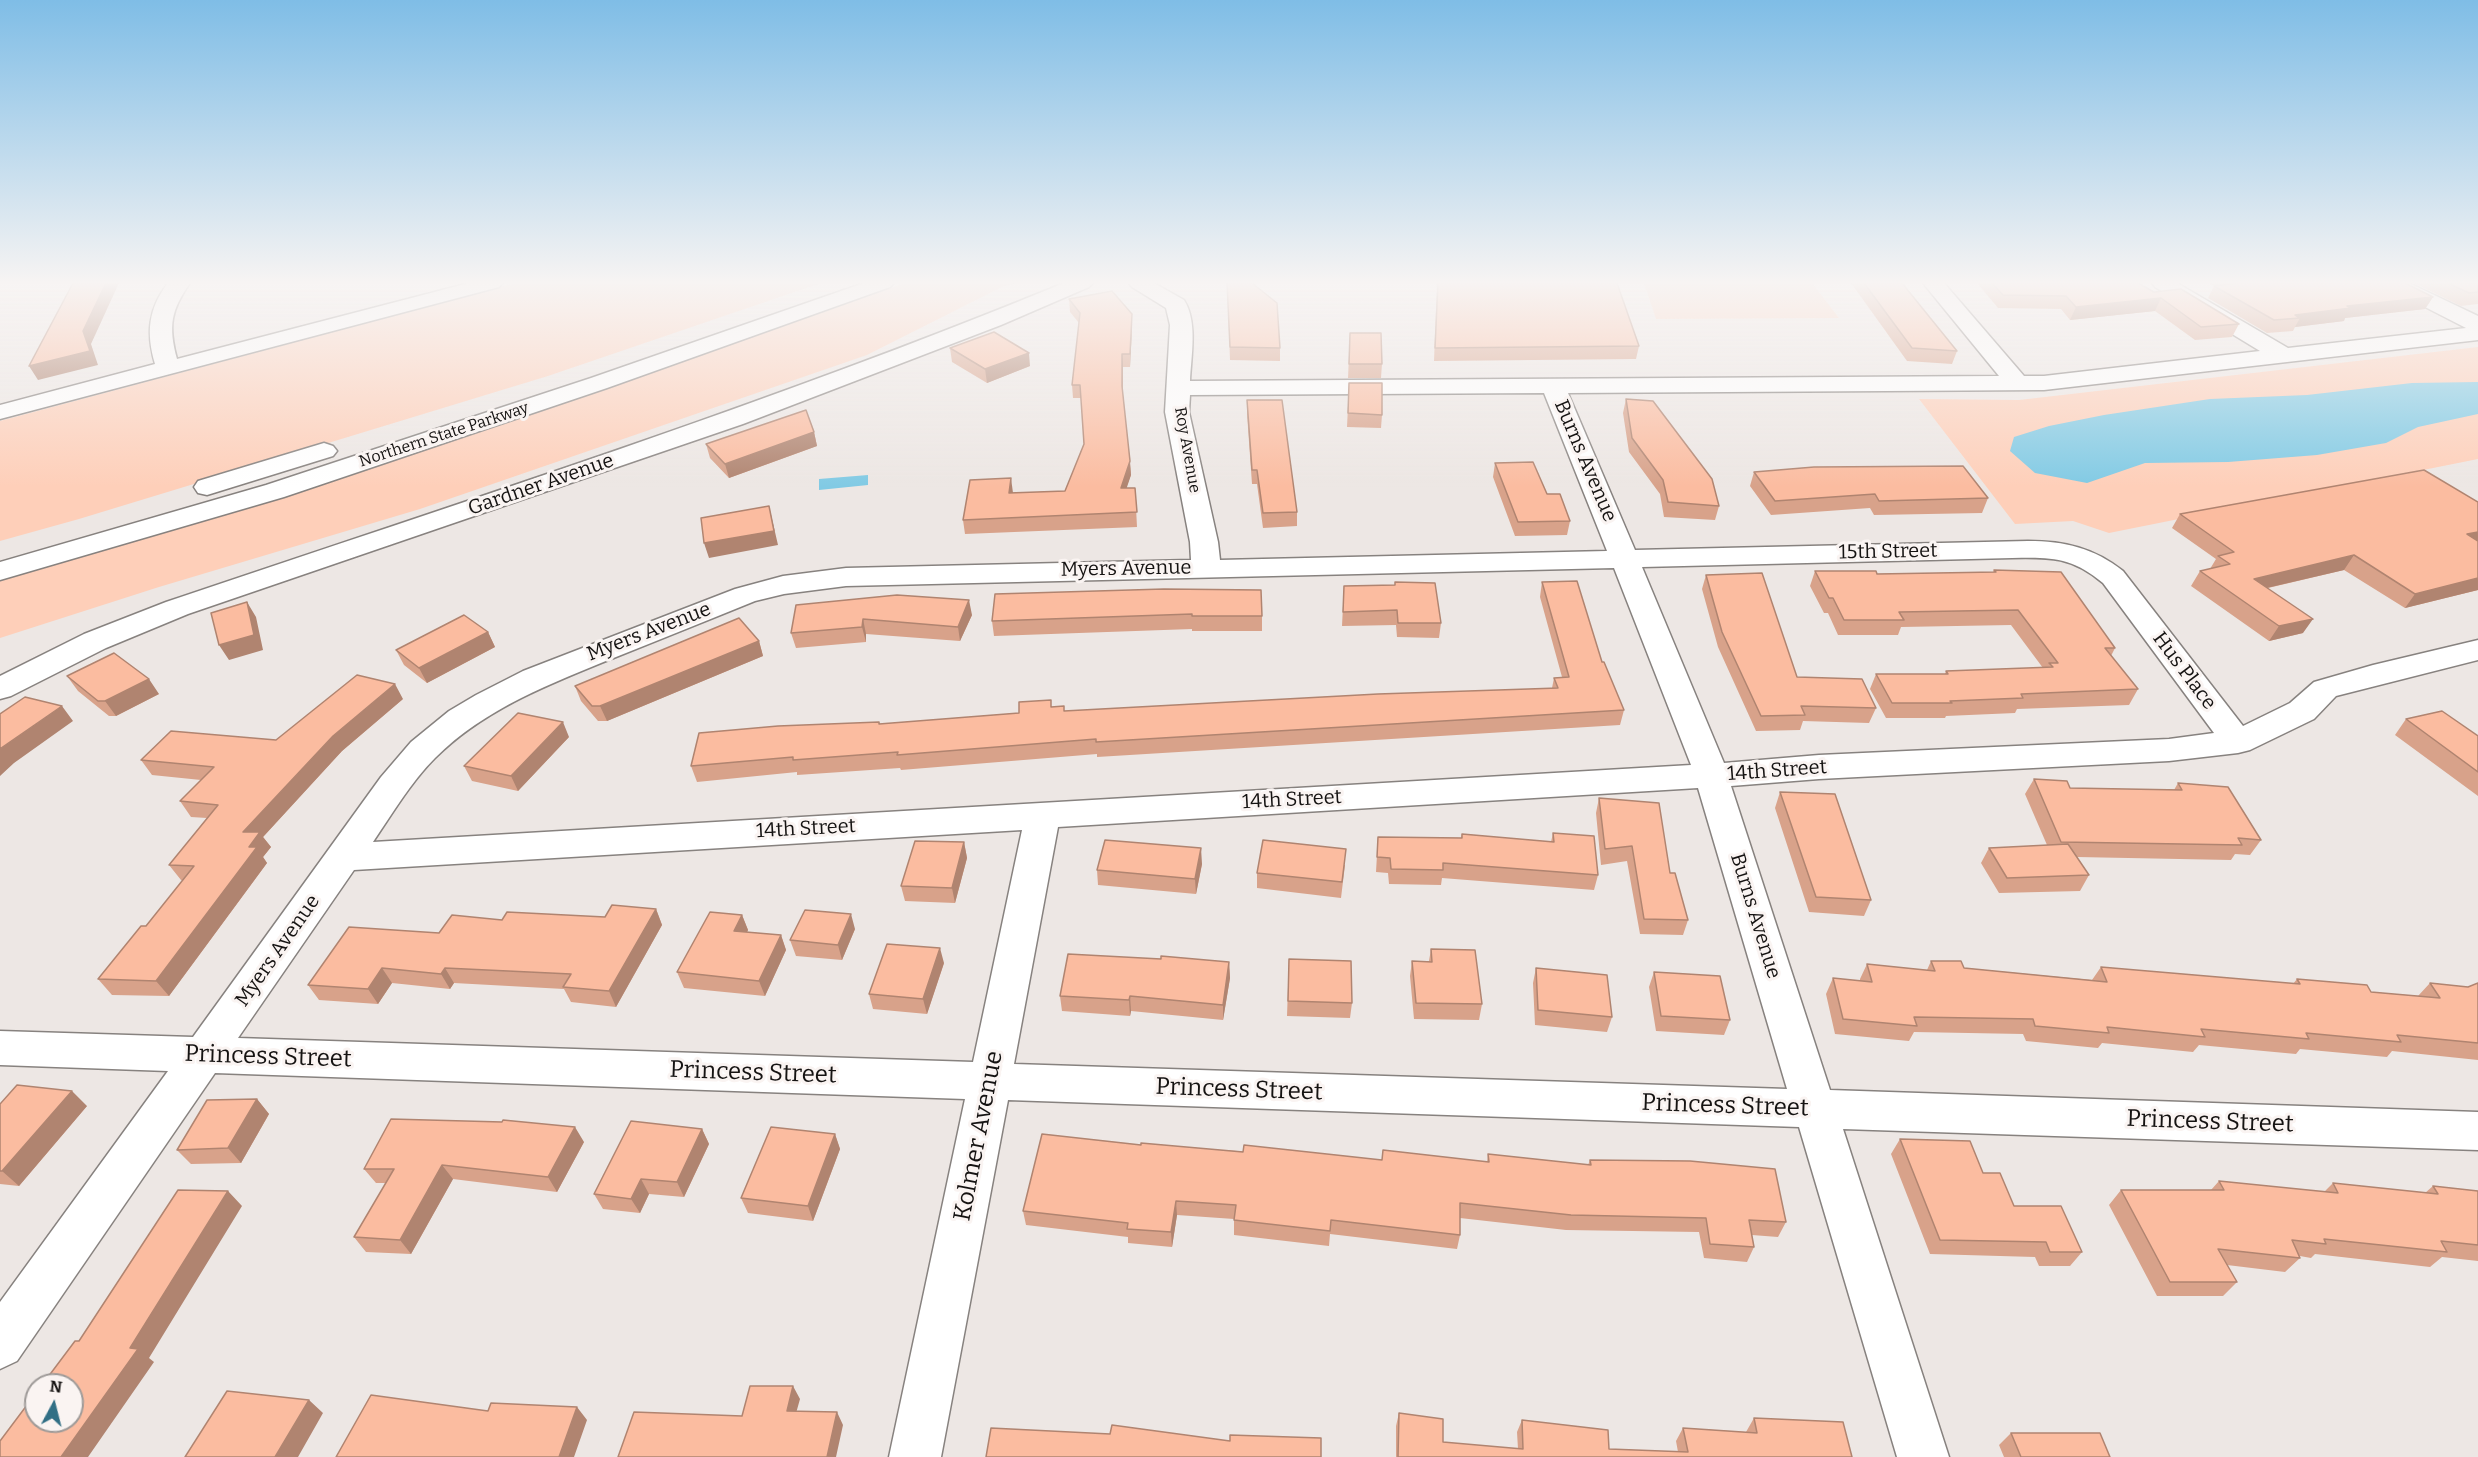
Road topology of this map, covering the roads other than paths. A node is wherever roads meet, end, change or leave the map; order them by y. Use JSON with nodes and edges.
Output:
{"nodes":[{"id":1,"x":163,"y":351,"type":"edge"},
{"id":2,"x":236,"y":351,"type":"edge"},
{"id":3,"x":634,"y":351,"type":"edge"},
{"id":4,"x":690,"y":351,"type":"edge"},
{"id":5,"x":912,"y":351,"type":"edge"},
{"id":6,"x":1179,"y":351,"type":"edge"},
{"id":7,"x":1990,"y":351,"type":"edge"},
{"id":8,"x":2276,"y":351,"type":"edge"},
{"id":9,"x":2319,"y":351,"type":"edge"},
{"id":10,"x":2283,"y":355,"type":"junction"},
{"id":11,"x":168,"y":369,"type":"junction"},
{"id":12,"x":2018,"y":384,"type":"junction"},
{"id":13,"x":1554,"y":387,"type":"junction"},
{"id":14,"x":1180,"y":388,"type":"junction"},
{"id":15,"x":0,"y":412,"type":"edge"},
{"id":16,"x":0,"y":548,"type":"edge"},
{"id":17,"x":1626,"y":559,"type":"junction"},
{"id":18,"x":1206,"y":567,"type":"junction"},
{"id":19,"x":0,"y":571,"type":"edge"},
{"id":20,"x":2130,"y":600,"type":"joint"},
{"id":21,"x":2478,"y":650,"type":"edge"},
{"id":22,"x":0,"y":688,"type":"edge"},
{"id":23,"x":2238,"y":742,"type":"junction"},
{"id":24,"x":1710,"y":776,"type":"junction"},
{"id":25,"x":1042,"y":815,"type":"junction"},
{"id":26,"x":345,"y":857,"type":"junction"},
{"id":27,"x":0,"y":1047,"type":"edge"},
{"id":28,"x":204,"y":1055,"type":"junction"},
{"id":29,"x":991,"y":1081,"type":"junction"},
{"id":30,"x":1815,"y":1109,"type":"junction"},
{"id":31,"x":2478,"y":1131,"type":"edge"},
{"id":32,"x":0,"y":1344,"type":"edge"},
{"id":33,"x":915,"y":1457,"type":"edge"},
{"id":34,"x":1923,"y":1457,"type":"edge"}],
"edges":[{"from":1,"to":11,"type":"main road"},
{"from":2,"to":11,"type":"main road"},
{"from":3,"to":16,"type":"main road","name":"Northern State Parkway"},
{"from":4,"to":19,"type":"main road","name":"Northern State Parkway"},
{"from":5,"to":22,"type":"main road","name":"Gardner Avenue"},
{"from":6,"to":14,"type":"main road","name":"Roy Avenue"},
{"from":7,"to":12,"type":"main road"},
{"from":8,"to":10,"type":"main road"},
{"from":9,"to":10,"type":"main road"},
{"from":10,"to":12,"type":"main road"},
{"from":11,"to":15,"type":"main road"},
{"from":12,"to":13,"type":"main road"},
{"from":13,"to":14,"type":"main road"},
{"from":13,"to":17,"type":"main road","name":"Burns Avenue"},
{"from":14,"to":18,"type":"main road","name":"Roy Avenue"},
{"from":17,"to":18,"type":"main road","name":"Myers Avenue"},
{"from":17,"to":20,"type":"main road","name":"15th Street"},
{"from":17,"to":24,"type":"main road","name":"Burns Avenue"},
{"from":18,"to":26,"type":"main road","name":"Myers Avenue"},
{"from":20,"to":23,"type":"main road","name":"Hus Place"},
{"from":21,"to":23,"type":"main road","name":"14th Street"},
{"from":23,"to":24,"type":"main road","name":"14th Street"},
{"from":24,"to":25,"type":"main road","name":"14th Street"},
{"from":24,"to":30,"type":"main road","name":"Burns Avenue"},
{"from":25,"to":26,"type":"main road","name":"14th Street"},
{"from":25,"to":29,"type":"main road","name":"Kolmer Avenue"},
{"from":26,"to":28,"type":"main road","name":"Myers Avenue"},
{"from":27,"to":28,"type":"main road","name":"Princess Street"},
{"from":28,"to":29,"type":"main road","name":"Princess Street"},
{"from":28,"to":32,"type":"main road","name":"Myers Avenue"},
{"from":29,"to":30,"type":"main road","name":"Princess Street"},
{"from":29,"to":33,"type":"main road","name":"Kolmer Avenue"},
{"from":30,"to":31,"type":"main road","name":"Princess Street"},
{"from":30,"to":34,"type":"main road","name":"Burns Avenue"}]}
